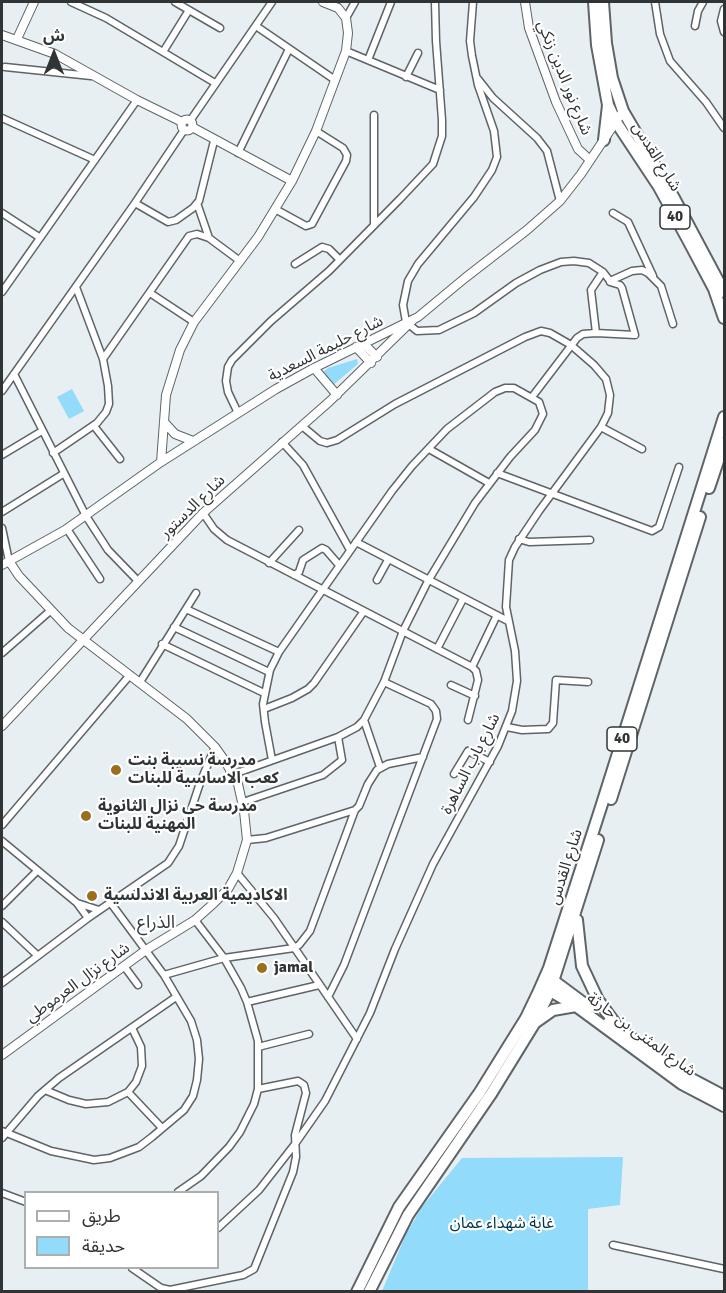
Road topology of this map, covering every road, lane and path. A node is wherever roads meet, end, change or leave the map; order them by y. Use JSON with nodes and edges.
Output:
{"nodes":[{"id":1,"x":34,"y":2,"type":"edge"},
{"id":2,"x":71,"y":2,"type":"edge"},
{"id":3,"x":175,"y":2,"type":"edge"},
{"id":4,"x":272,"y":2,"type":"edge"},
{"id":5,"x":323,"y":2,"type":"edge"},
{"id":6,"x":355,"y":2,"type":"edge"},
{"id":7,"x":391,"y":2,"type":"edge"},
{"id":8,"x":435,"y":2,"type":"edge"},
{"id":9,"x":473,"y":2,"type":"edge"},
{"id":10,"x":525,"y":2,"type":"edge"},
{"id":11,"x":594,"y":2,"type":"edge"},
{"id":12,"x":603,"y":2,"type":"edge"},
{"id":13,"x":656,"y":2,"type":"edge"},
{"id":14,"x":703,"y":2,"type":"edge"},
{"id":15,"x":724,"y":9,"type":"edge"},
{"id":16,"x":189,"y":10,"type":"junction"},
{"id":17,"x":346,"y":18,"type":"junction"},
{"id":18,"x":256,"y":26,"type":"junction"},
{"id":19,"x":695,"y":26,"type":"dead end"},
{"id":20,"x":220,"y":28,"type":"dead end"},
{"id":21,"x":724,"y":32,"type":"edge"},
{"id":22,"x":2,"y":35,"type":"edge"},
{"id":23,"x":17,"y":39,"type":"junction"},
{"id":24,"x":289,"y":49,"type":"junction"},
{"id":25,"x":346,"y":51,"type":"junction"},
{"id":26,"x":163,"y":52,"type":"junction"},
{"id":27,"x":418,"y":52,"type":"dead end"},
{"id":28,"x":368,"y":60,"type":"junction"},
{"id":29,"x":5,"y":67,"type":"dead end"},
{"id":30,"x":96,"y":76,"type":"junction"},
{"id":31,"x":476,"y":76,"type":"junction"},
{"id":32,"x":406,"y":78,"type":"junction"},
{"id":33,"x":335,"y":80,"type":"junction"},
{"id":34,"x":215,"y":83,"type":"junction"},
{"id":35,"x":440,"y":90,"type":"junction"},
{"id":36,"x":137,"y":100,"type":"junction"},
{"id":37,"x":608,"y":105,"type":"junction"},
{"id":38,"x":623,"y":111,"type":"junction"},
{"id":39,"x":374,"y":115,"type":"dead end"},
{"id":40,"x":2,"y":118,"type":"edge"},
{"id":41,"x":616,"y":122,"type":"junction"},
{"id":42,"x":187,"y":125,"type":"junction"},
{"id":43,"x":724,"y":128,"type":"edge"},
{"id":44,"x":316,"y":131,"type":"junction"},
{"id":45,"x":605,"y":138,"type":"junction"},
{"id":46,"x":627,"y":138,"type":"junction"},
{"id":47,"x":214,"y":141,"type":"junction"},
{"id":48,"x":238,"y":153,"type":"junction"},
{"id":49,"x":95,"y":160,"type":"junction"},
{"id":50,"x":590,"y":160,"type":"junction"},
{"id":51,"x":292,"y":181,"type":"junction"},
{"id":52,"x":560,"y":201,"type":"junction"},
{"id":53,"x":135,"y":203,"type":"junction"},
{"id":54,"x":197,"y":203,"type":"junction"},
{"id":55,"x":275,"y":209,"type":"junction"},
{"id":56,"x":2,"y":213,"type":"edge"},
{"id":57,"x":613,"y":213,"type":"dead end"},
{"id":58,"x":374,"y":224,"type":"junction"},
{"id":59,"x":39,"y":237,"type":"junction"},
{"id":60,"x":209,"y":238,"type":"junction"},
{"id":61,"x":339,"y":259,"type":"junction"},
{"id":62,"x":240,"y":261,"type":"junction"},
{"id":63,"x":295,"y":264,"type":"dead end"},
{"id":64,"x":603,"y":272,"type":"junction"},
{"id":65,"x":653,"y":276,"type":"junction"},
{"id":66,"x":610,"y":281,"type":"junction"},
{"id":67,"x":76,"y":287,"type":"junction"},
{"id":68,"x":2,"y":292,"type":"edge"},
{"id":69,"x":724,"y":292,"type":"edge"},
{"id":70,"x":150,"y":293,"type":"junction"},
{"id":71,"x":724,"y":318,"type":"edge"},
{"id":72,"x":194,"y":322,"type":"junction"},
{"id":73,"x":410,"y":322,"type":"junction"},
{"id":74,"x":673,"y":324,"type":"dead end"},
{"id":75,"x":596,"y":333,"type":"junction"},
{"id":76,"x":571,"y":345,"type":"junction"},
{"id":77,"x":360,"y":346,"type":"junction"},
{"id":78,"x":103,"y":359,"type":"junction"},
{"id":79,"x":374,"y":360,"type":"junction"},
{"id":80,"x":314,"y":368,"type":"junction"},
{"id":81,"x":14,"y":374,"type":"junction"},
{"id":82,"x":2,"y":391,"type":"edge"},
{"id":83,"x":337,"y":395,"type":"junction"},
{"id":84,"x":532,"y":397,"type":"junction"},
{"id":85,"x":238,"y":412,"type":"junction"},
{"id":86,"x":724,"y":417,"type":"edge"},
{"id":87,"x":164,"y":422,"type":"junction"},
{"id":88,"x":94,"y":426,"type":"junction"},
{"id":89,"x":302,"y":426,"type":"junction"},
{"id":90,"x":601,"y":427,"type":"junction"},
{"id":91,"x":42,"y":430,"type":"junction"},
{"id":92,"x":193,"y":441,"type":"junction"},
{"id":93,"x":282,"y":442,"type":"junction"},
{"id":94,"x":724,"y":443,"type":"edge"},
{"id":95,"x":429,"y":449,"type":"junction"},
{"id":96,"x":642,"y":449,"type":"dead end"},
{"id":97,"x":53,"y":453,"type":"junction"},
{"id":98,"x":2,"y":455,"type":"edge"},
{"id":99,"x":120,"y":459,"type":"dead end"},
{"id":100,"x":161,"y":462,"type":"junction"},
{"id":101,"x":678,"y":467,"type":"dead end"},
{"id":102,"x":497,"y":473,"type":"junction"},
{"id":103,"x":63,"y":474,"type":"junction"},
{"id":104,"x":489,"y":483,"type":"junction"},
{"id":105,"x":553,"y":492,"type":"junction"},
{"id":106,"x":2,"y":512,"type":"edge"},
{"id":107,"x":202,"y":513,"type":"junction"},
{"id":108,"x":86,"y":516,"type":"junction"},
{"id":109,"x":2,"y":528,"type":"edge"},
{"id":110,"x":67,"y":529,"type":"junction"},
{"id":111,"x":299,"y":530,"type":"dead end"},
{"id":112,"x":519,"y":539,"type":"junction"},
{"id":113,"x":590,"y":540,"type":"dead end"},
{"id":114,"x":356,"y":542,"type":"junction"},
{"id":115,"x":350,"y":550,"type":"junction"},
{"id":116,"x":8,"y":560,"type":"edge"},
{"id":117,"x":388,"y":560,"type":"junction"},
{"id":118,"x":269,"y":563,"type":"junction"},
{"id":119,"x":339,"y":565,"type":"junction"},
{"id":120,"x":294,"y":576,"type":"junction"},
{"id":121,"x":100,"y":579,"type":"dead end"},
{"id":122,"x":377,"y":580,"type":"dead end"},
{"id":123,"x":138,"y":581,"type":"junction"},
{"id":124,"x":428,"y":581,"type":"junction"},
{"id":125,"x":322,"y":590,"type":"junction"},
{"id":126,"x":196,"y":593,"type":"dead end"},
{"id":127,"x":463,"y":599,"type":"junction"},
{"id":128,"x":186,"y":609,"type":"junction"},
{"id":129,"x":50,"y":611,"type":"junction"},
{"id":130,"x":364,"y":611,"type":"junction"},
{"id":131,"x":497,"y":615,"type":"junction"},
{"id":132,"x":508,"y":621,"type":"junction"},
{"id":133,"x":174,"y":627,"type":"junction"},
{"id":134,"x":403,"y":632,"type":"junction"},
{"id":135,"x":84,"y":640,"type":"junction"},
{"id":136,"x":162,"y":644,"type":"junction"},
{"id":137,"x":437,"y":649,"type":"junction"},
{"id":138,"x":279,"y":652,"type":"junction"},
{"id":139,"x":2,"y":653,"type":"edge"},
{"id":140,"x":472,"y":667,"type":"junction"},
{"id":141,"x":269,"y":672,"type":"junction"},
{"id":142,"x":130,"y":675,"type":"junction"},
{"id":143,"x":140,"y":682,"type":"junction"},
{"id":144,"x":384,"y":682,"type":"junction"},
{"id":145,"x":588,"y":682,"type":"dead end"},
{"id":146,"x":451,"y":685,"type":"dead end"},
{"id":147,"x":264,"y":693,"type":"junction"},
{"id":148,"x":475,"y":696,"type":"junction"},
{"id":149,"x":264,"y":709,"type":"junction"},
{"id":150,"x":364,"y":720,"type":"junction"},
{"id":151,"x":468,"y":720,"type":"dead end"},
{"id":152,"x":2,"y":726,"type":"edge"},
{"id":153,"x":507,"y":727,"type":"junction"},
{"id":154,"x":338,"y":737,"type":"junction"},
{"id":155,"x":214,"y":747,"type":"junction"},
{"id":156,"x":423,"y":758,"type":"junction"},
{"id":157,"x":272,"y":760,"type":"junction"},
{"id":158,"x":490,"y":762,"type":"junction"},
{"id":159,"x":380,"y":767,"type":"junction"},
{"id":160,"x":234,"y":774,"type":"junction"},
{"id":161,"x":454,"y":774,"type":"dead end"},
{"id":162,"x":243,"y":802,"type":"junction"},
{"id":163,"x":355,"y":810,"type":"junction"},
{"id":164,"x":2,"y":825,"type":"edge"},
{"id":165,"x":247,"y":840,"type":"junction"},
{"id":166,"x":2,"y":841,"type":"edge"},
{"id":167,"x":37,"y":871,"type":"junction"},
{"id":168,"x":237,"y":873,"type":"junction"},
{"id":169,"x":110,"y":902,"type":"junction"},
{"id":170,"x":77,"y":903,"type":"junction"},
{"id":171,"x":2,"y":906,"type":"edge"},
{"id":172,"x":99,"y":910,"type":"junction"},
{"id":173,"x":577,"y":911,"type":"junction"},
{"id":174,"x":88,"y":918,"type":"junction"},
{"id":175,"x":195,"y":920,"type":"junction"},
{"id":176,"x":2,"y":922,"type":"edge"},
{"id":177,"x":294,"y":948,"type":"junction"},
{"id":178,"x":146,"y":950,"type":"junction"},
{"id":179,"x":38,"y":956,"type":"junction"},
{"id":180,"x":224,"y":958,"type":"junction"},
{"id":181,"x":124,"y":966,"type":"junction"},
{"id":182,"x":164,"y":975,"type":"junction"},
{"id":183,"x":2,"y":983,"type":"edge"},
{"id":184,"x":547,"y":984,"type":"junction"},
{"id":185,"x":138,"y":985,"type":"dead end"},
{"id":186,"x":319,"y":985,"type":"junction"},
{"id":187,"x":176,"y":997,"type":"junction"},
{"id":188,"x":328,"y":997,"type":"junction"},
{"id":189,"x":248,"y":1002,"type":"junction"},
{"id":190,"x":576,"y":1006,"type":"junction"},
{"id":191,"x":534,"y":1024,"type":"junction"},
{"id":192,"x":132,"y":1028,"type":"junction"},
{"id":193,"x":619,"y":1029,"type":"junction"},
{"id":194,"x":309,"y":1034,"type":"dead end"},
{"id":195,"x":357,"y":1039,"type":"junction"},
{"id":196,"x":258,"y":1047,"type":"junction"},
{"id":197,"x":2,"y":1055,"type":"edge"},
{"id":198,"x":258,"y":1089,"type":"junction"},
{"id":199,"x":45,"y":1090,"type":"junction"},
{"id":200,"x":128,"y":1092,"type":"junction"},
{"id":201,"x":724,"y":1096,"type":"edge"},
{"id":202,"x":724,"y":1106,"type":"edge"},
{"id":203,"x":162,"y":1128,"type":"junction"},
{"id":204,"x":3,"y":1134,"type":"edge"},
{"id":205,"x":295,"y":1144,"type":"junction"},
{"id":206,"x":179,"y":1191,"type":"edge"},
{"id":207,"x":2,"y":1193,"type":"edge"},
{"id":208,"x":24,"y":1202,"type":"edge"},
{"id":209,"x":219,"y":1227,"type":"edge"},
{"id":210,"x":613,"y":1245,"type":"dead end"},
{"id":211,"x":134,"y":1269,"type":"edge"},
{"id":212,"x":724,"y":1269,"type":"edge"},
{"id":213,"x":357,"y":1292,"type":"edge"},
{"id":214,"x":369,"y":1292,"type":"edge"}],
"edges":[{"from":1,"to":23,"type":"street"},
{"from":2,"to":26,"type":"street"},
{"from":3,"to":16,"type":"street"},
{"from":4,"to":18,"type":"street"},
{"from":5,"to":17,"type":"street"},
{"from":6,"to":17,"type":"street"},
{"from":7,"to":28,"type":"street"},
{"from":8,"to":35,"type":"street"},
{"from":9,"to":31,"type":"street"},
{"from":10,"to":50,"type":"street","name":"شارع نور الدين زنكي"},
{"from":11,"to":37,"type":"highway","name":"شارع القدس","number":"40"},
{"from":12,"to":38,"type":"highway","name":"شارع القدس","number":"40"},
{"from":13,"to":43,"type":"street"},
{"from":14,"to":19,"type":"street"},
{"from":15,"to":21,"type":"street"},
{"from":16,"to":20,"type":"street"},
{"from":16,"to":26,"type":"street"},
{"from":17,"to":25,"type":"street"},
{"from":18,"to":24,"type":"street"},
{"from":18,"to":34,"type":"street"},
{"from":22,"to":23,"type":"street"},
{"from":23,"to":30,"type":"street"},
{"from":24,"to":33,"type":"street"},
{"from":24,"to":48,"type":"street"},
{"from":25,"to":28,"type":"street"},
{"from":25,"to":33,"type":"street"},
{"from":26,"to":34,"type":"street"},
{"from":27,"to":32,"type":"street"},
{"from":28,"to":32,"type":"street"},
{"from":29,"to":30,"type":"street"},
{"from":30,"to":36,"type":"street"},
{"from":31,"to":52,"type":"street"},
{"from":31,"to":73,"type":"street"},
{"from":32,"to":35,"type":"street"},
{"from":33,"to":44,"type":"street"},
{"from":34,"to":42,"type":"street"},
{"from":35,"to":58,"type":"street"},
{"from":36,"to":42,"type":"street"},
{"from":36,"to":49,"type":"street"},
{"from":37,"to":41,"type":"highway","name":"شارع القدس","number":"40"},
{"from":37,"to":45,"type":"highway"},
{"from":38,"to":41,"type":"street","name":"شارع حليمة السعدية"},
{"from":38,"to":69,"type":"highway","name":"شارع القدس","number":"40"},
{"from":39,"to":58,"type":"street"},
{"from":40,"to":49,"type":"street"},
{"from":41,"to":45,"type":"street","name":"شارع حليمة السعدية"},
{"from":41,"to":46,"type":"highway","name":"شارع القدس","number":"40"},
{"from":42,"to":47,"type":"street"},
{"from":42,"to":53,"type":"street"},
{"from":44,"to":51,"type":"street"},
{"from":44,"to":55,"type":"street"},
{"from":45,"to":46,"type":"highway"},
{"from":45,"to":50,"type":"street","name":"شارع حليمة السعدية"},
{"from":46,"to":71,"type":"highway","name":"شارع القدس","number":"40"},
{"from":47,"to":48,"type":"street"},
{"from":47,"to":54,"type":"street"},
{"from":48,"to":51,"type":"street"},
{"from":49,"to":59,"type":"street"},
{"from":50,"to":52,"type":"street","name":"شارع حليمة السعدية"},
{"from":51,"to":55,"type":"street"},
{"from":52,"to":73,"type":"street","name":"شارع حليمة السعدية"},
{"from":53,"to":54,"type":"street"},
{"from":53,"to":67,"type":"street"},
{"from":54,"to":60,"type":"street"},
{"from":55,"to":62,"type":"street"},
{"from":56,"to":59,"type":"street"},
{"from":57,"to":65,"type":"street"},
{"from":58,"to":61,"type":"street"},
{"from":59,"to":68,"type":"street"},
{"from":60,"to":62,"type":"street"},
{"from":60,"to":70,"type":"street"},
{"from":61,"to":63,"type":"street"},
{"from":61,"to":85,"type":"street"},
{"from":62,"to":72,"type":"street"},
{"from":64,"to":66,"type":"street"},
{"from":64,"to":73,"type":"street"},
{"from":64,"to":75,"type":"street"},
{"from":65,"to":66,"type":"street"},
{"from":65,"to":74,"type":"street"},
{"from":66,"to":75,"type":"street"},
{"from":67,"to":78,"type":"street"},
{"from":67,"to":81,"type":"street"},
{"from":70,"to":72,"type":"street"},
{"from":70,"to":78,"type":"street"},
{"from":72,"to":87,"type":"street"},
{"from":73,"to":77,"type":"street","name":"شارع حليمة السعدية"},
{"from":73,"to":79,"type":"street","name":"شارع الدستور"},
{"from":75,"to":76,"type":"street"},
{"from":76,"to":84,"type":"street"},
{"from":76,"to":89,"type":"street","name":"شارع باب الساهرة"},
{"from":76,"to":90,"type":"street","name":"شارع باب الساهرة"},
{"from":77,"to":79,"type":"street"},
{"from":77,"to":80,"type":"street","name":"شارع حليمة السعدية"},
{"from":78,"to":88,"type":"street"},
{"from":79,"to":83,"type":"street","name":"شارع الدستور"},
{"from":80,"to":83,"type":"street"},
{"from":80,"to":85,"type":"street","name":"شارع حليمة السعدية"},
{"from":81,"to":82,"type":"street"},
{"from":81,"to":91,"type":"street"},
{"from":83,"to":89,"type":"street","name":"شارع الدستور"},
{"from":84,"to":95,"type":"street"},
{"from":84,"to":102,"type":"street"},
{"from":85,"to":92,"type":"street","name":"شارع حليمة السعدية"},
{"from":86,"to":184,"type":"highway","name":"شارع القدس","number":"40"},
{"from":87,"to":92,"type":"street"},
{"from":87,"to":100,"type":"street"},
{"from":88,"to":97,"type":"street"},
{"from":88,"to":99,"type":"street"},
{"from":89,"to":93,"type":"street","name":"شارع الدستور"},
{"from":90,"to":96,"type":"street"},
{"from":90,"to":105,"type":"street","name":"شارع باب الساهرة"},
{"from":91,"to":97,"type":"street"},
{"from":91,"to":98,"type":"street"},
{"from":92,"to":100,"type":"street","name":"شارع حليمة السعدية"},
{"from":93,"to":107,"type":"street","name":"شارع الدستور"},
{"from":93,"to":115,"type":"street"},
{"from":94,"to":173,"type":"highway","name":"شارع القدس","number":"40"},
{"from":95,"to":104,"type":"street"},
{"from":95,"to":114,"type":"street"},
{"from":97,"to":103,"type":"street"},
{"from":100,"to":108,"type":"street","name":"شارع حليمة السعدية"},
{"from":101,"to":105,"type":"street"},
{"from":102,"to":104,"type":"street"},
{"from":102,"to":105,"type":"street"},
{"from":103,"to":106,"type":"street"},
{"from":103,"to":108,"type":"street"},
{"from":104,"to":124,"type":"street"},
{"from":105,"to":112,"type":"street","name":"شارع باب الساهرة"},
{"from":107,"to":118,"type":"street"},
{"from":107,"to":123,"type":"street","name":"شارع الدستور"},
{"from":108,"to":110,"type":"street","name":"شارع حليمة السعدية"},
{"from":108,"to":123,"type":"street"},
{"from":109,"to":116,"type":"street"},
{"from":110,"to":116,"type":"street","name":"شارع حليمة السعدية"},
{"from":110,"to":121,"type":"street"},
{"from":111,"to":118,"type":"street"},
{"from":112,"to":113,"type":"street"},
{"from":112,"to":132,"type":"street","name":"شارع باب الساهرة"},
{"from":114,"to":115,"type":"street"},
{"from":114,"to":117,"type":"street"},
{"from":115,"to":119,"type":"street"},
{"from":116,"to":129,"type":"street","name":"شارع نزال العرموطي"},
{"from":117,"to":122,"type":"street"},
{"from":117,"to":124,"type":"street"},
{"from":118,"to":120,"type":"street"},
{"from":119,"to":120,"type":"street"},
{"from":119,"to":125,"type":"street"},
{"from":120,"to":125,"type":"street"},
{"from":123,"to":135,"type":"street","name":"شارع الدستور"},
{"from":124,"to":127,"type":"street"},
{"from":124,"to":134,"type":"street"},
{"from":125,"to":130,"type":"street"},
{"from":125,"to":138,"type":"street"},
{"from":126,"to":128,"type":"street"},
{"from":127,"to":131,"type":"street"},
{"from":127,"to":137,"type":"street"},
{"from":128,"to":133,"type":"street"},
{"from":128,"to":138,"type":"street"},
{"from":129,"to":135,"type":"street","name":"شارع نزال العرموطي"},
{"from":129,"to":139,"type":"street"},
{"from":130,"to":134,"type":"street"},
{"from":130,"to":149,"type":"street"},
{"from":131,"to":132,"type":"street"},
{"from":131,"to":140,"type":"street"},
{"from":132,"to":153,"type":"street","name":"شارع باب الساهرة"},
{"from":133,"to":136,"type":"street"},
{"from":133,"to":141,"type":"street"},
{"from":134,"to":137,"type":"street"},
{"from":134,"to":144,"type":"street"},
{"from":135,"to":142,"type":"street","name":"شارع نزال العرموطي"},
{"from":135,"to":152,"type":"street","name":"شارع الدستور"},
{"from":136,"to":143,"type":"street"},
{"from":136,"to":147,"type":"street"},
{"from":137,"to":140,"type":"street"},
{"from":138,"to":141,"type":"street"},
{"from":140,"to":148,"type":"street"},
{"from":141,"to":147,"type":"street"},
{"from":142,"to":143,"type":"street","name":"شارع نزال العرموطي"},
{"from":142,"to":164,"type":"street"},
{"from":143,"to":155,"type":"street","name":"شارع نزال العرموطي"},
{"from":144,"to":150,"type":"street"},
{"from":144,"to":156,"type":"street"},
{"from":145,"to":153,"type":"street"},
{"from":146,"to":148,"type":"street"},
{"from":147,"to":149,"type":"street"},
{"from":148,"to":151,"type":"street"},
{"from":149,"to":157,"type":"street"},
{"from":150,"to":154,"type":"street"},
{"from":150,"to":159,"type":"street"},
{"from":153,"to":158,"type":"street","name":"شارع باب الساهرة"},
{"from":154,"to":157,"type":"street"},
{"from":154,"to":162,"type":"street"},
{"from":155,"to":160,"type":"street","name":"شارع نزال العرموطي"},
{"from":155,"to":169,"type":"street"},
{"from":156,"to":159,"type":"street"},
{"from":156,"to":188,"type":"street"},
{"from":157,"to":160,"type":"street"},
{"from":158,"to":161,"type":"street"},
{"from":158,"to":195,"type":"street","name":"شارع باب الساهرة"},
{"from":159,"to":163,"type":"street"},
{"from":160,"to":162,"type":"street","name":"شارع نزال العرموطي"},
{"from":162,"to":165,"type":"street","name":"شارع نزال العرموطي"},
{"from":163,"to":165,"type":"street"},
{"from":163,"to":177,"type":"street"},
{"from":165,"to":168,"type":"street","name":"شارع نزال العرموطي"},
{"from":166,"to":167,"type":"street"},
{"from":167,"to":170,"type":"street"},
{"from":167,"to":171,"type":"street"},
{"from":168,"to":175,"type":"street","name":"شارع نزال العرموطي"},
{"from":168,"to":177,"type":"street"},
{"from":169,"to":172,"type":"street"},
{"from":169,"to":178,"type":"street"},
{"from":170,"to":172,"type":"street"},
{"from":170,"to":174,"type":"street"},
{"from":172,"to":174,"type":"street"},
{"from":173,"to":184,"type":"highway","name":"شارع القدس","number":"40"},
{"from":173,"to":193,"type":"highway"},
{"from":174,"to":179,"type":"street"},
{"from":175,"to":178,"type":"street","name":"شارع نزال العرموطي"},
{"from":175,"to":180,"type":"street"},
{"from":176,"to":179,"type":"street"},
{"from":177,"to":180,"type":"street"},
{"from":177,"to":186,"type":"street"},
{"from":178,"to":181,"type":"street","name":"شارع نزال العرموطي"},
{"from":178,"to":182,"type":"street"},
{"from":179,"to":183,"type":"street"},
{"from":180,"to":182,"type":"street"},
{"from":180,"to":189,"type":"street"},
{"from":181,"to":185,"type":"street"},
{"from":181,"to":197,"type":"street","name":"شارع نزال العرموطي"},
{"from":182,"to":187,"type":"street"},
{"from":184,"to":190,"type":"highway","name":"شارع المثنى بن حارثة"},
{"from":184,"to":191,"type":"highway","name":"شارع القدس","number":"40"},
{"from":184,"to":193,"type":"highway","name":"شارع المثنى بن حارثة"},
{"from":184,"to":213,"type":"highway","name":"شارع القدس","number":"40"},
{"from":186,"to":188,"type":"street"},
{"from":186,"to":189,"type":"street"},
{"from":187,"to":192,"type":"street"},
{"from":187,"to":203,"type":"street"},
{"from":188,"to":195,"type":"street"},
{"from":189,"to":196,"type":"street"},
{"from":190,"to":191,"type":"highway"},
{"from":190,"to":202,"type":"highway","name":"شارع المثنى بن حارثة"},
{"from":191,"to":214,"type":"highway","name":"شارع القدس","number":"40"},
{"from":192,"to":199,"type":"street"},
{"from":192,"to":200,"type":"street"},
{"from":193,"to":201,"type":"highway","name":"شارع المثنى بن حارثة"},
{"from":194,"to":196,"type":"street"},
{"from":195,"to":205,"type":"street","name":"شارع باب الساهرة"},
{"from":196,"to":198,"type":"street"},
{"from":198,"to":205,"type":"street"},
{"from":198,"to":206,"type":"street"},
{"from":199,"to":200,"type":"street"},
{"from":199,"to":204,"type":"street"},
{"from":200,"to":203,"type":"street"},
{"from":203,"to":204,"type":"street"},
{"from":205,"to":209,"type":"street","name":"شارع باب الساهرة"},
{"from":205,"to":211,"type":"street"},
{"from":207,"to":208,"type":"street"},
{"from":210,"to":212,"type":"street"}]}
